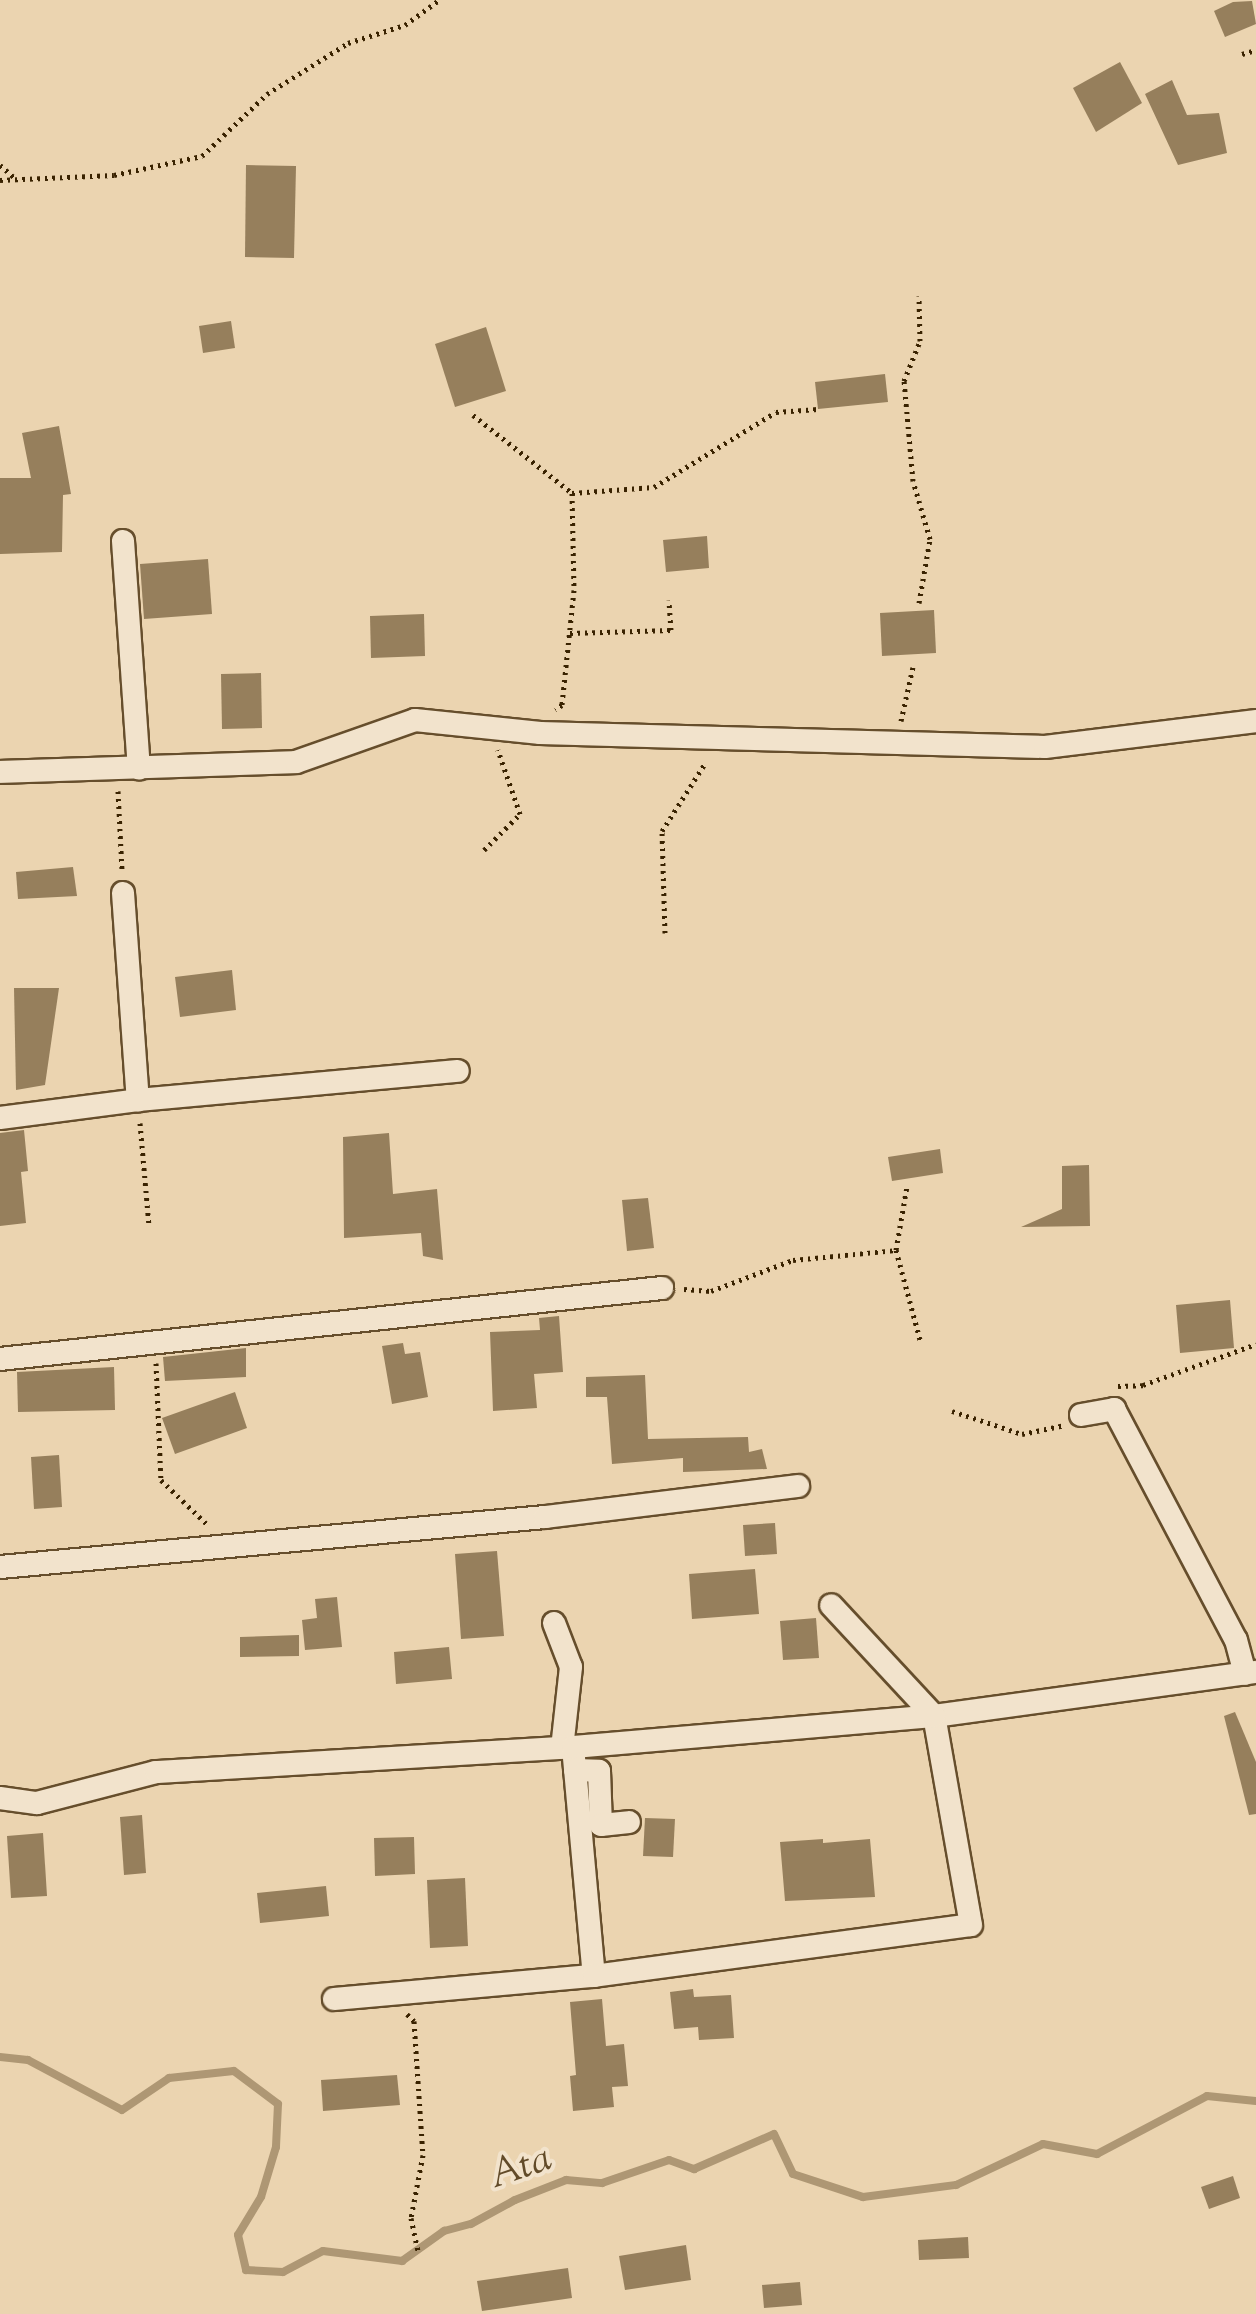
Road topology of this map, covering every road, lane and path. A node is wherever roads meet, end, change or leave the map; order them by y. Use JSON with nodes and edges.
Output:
{"nodes":[{"id":1,"x":439,"y":0,"type":"edge"},
{"id":2,"x":1256,"y":50,"type":"edge"},
{"id":3,"x":1242,"y":54,"type":"dead end"},
{"id":4,"x":0,"y":165,"type":"edge"},
{"id":5,"x":0,"y":180,"type":"edge"},
{"id":6,"x":16,"y":180,"type":"junction"},
{"id":7,"x":919,"y":296,"type":"dead end"},
{"id":8,"x":818,"y":409,"type":"dead end"},
{"id":9,"x":474,"y":415,"type":"dead end"},
{"id":10,"x":572,"y":493,"type":"junction"},
{"id":11,"x":123,"y":541,"type":"dead end"},
{"id":12,"x":669,"y":600,"type":"dead end"},
{"id":13,"x":919,"y":603,"type":"dead end"},
{"id":14,"x":570,"y":633,"type":"junction"},
{"id":15,"x":914,"y":668,"type":"dead end"},
{"id":16,"x":544,"y":714,"type":"dead end"},
{"id":17,"x":1256,"y":721,"type":"edge"},
{"id":18,"x":508,"y":730,"type":"junction"},
{"id":19,"x":720,"y":738,"type":"junction"},
{"id":20,"x":895,"y":743,"type":"junction"},
{"id":21,"x":128,"y":769,"type":"junction"},
{"id":22,"x":0,"y":772,"type":"edge"},
{"id":23,"x":484,"y":850,"type":"dead end"},
{"id":24,"x":123,"y":893,"type":"joint"},
{"id":25,"x":666,"y":933,"type":"dead end"},
{"id":26,"x":458,"y":1071,"type":"dead end"},
{"id":27,"x":138,"y":1100,"type":"junction"},
{"id":28,"x":0,"y":1118,"type":"edge"},
{"id":29,"x":907,"y":1186,"type":"dead end"},
{"id":30,"x":149,"y":1225,"type":"dead end"},
{"id":31,"x":896,"y":1250,"type":"junction"},
{"id":32,"x":662,"y":1288,"type":"joint"},
{"id":33,"x":155,"y":1343,"type":"junction"},
{"id":34,"x":922,"y":1343,"type":"dead end"},
{"id":35,"x":0,"y":1359,"type":"edge"},
{"id":36,"x":1081,"y":1416,"type":"dead end"},
{"id":37,"x":798,"y":1486,"type":"dead end"},
{"id":38,"x":229,"y":1546,"type":"junction"},
{"id":39,"x":0,"y":1567,"type":"edge"},
{"id":40,"x":831,"y":1604,"type":"dead end"},
{"id":41,"x":554,"y":1624,"type":"dead end"},
{"id":42,"x":1250,"y":1673,"type":"edge"},
{"id":43,"x":934,"y":1716,"type":"junction"},
{"id":44,"x":570,"y":1755,"type":"junction"},
{"id":45,"x":0,"y":1798,"type":"edge"},
{"id":46,"x":629,"y":1822,"type":"dead end"},
{"id":47,"x":594,"y":1976,"type":"junction"},
{"id":48,"x":387,"y":1994,"type":"junction"},
{"id":49,"x":334,"y":1999,"type":"dead end"},
{"id":50,"x":418,"y":2250,"type":"dead end"}],
"edges":[{"from":1,"to":6,"type":"path"},
{"from":2,"to":3,"type":"path"},
{"from":4,"to":6,"type":"path"},
{"from":5,"to":6,"type":"path"},
{"from":7,"to":13,"type":"path"},
{"from":8,"to":10,"type":"path"},
{"from":9,"to":10,"type":"path"},
{"from":10,"to":14,"type":"path"},
{"from":11,"to":21,"type":"street"},
{"from":12,"to":14,"type":"path"},
{"from":14,"to":16,"type":"path"},
{"from":15,"to":20,"type":"path"},
{"from":17,"to":20,"type":"street"},
{"from":18,"to":19,"type":"street"},
{"from":18,"to":21,"type":"street"},
{"from":18,"to":23,"type":"path"},
{"from":19,"to":20,"type":"street"},
{"from":19,"to":25,"type":"path"},
{"from":21,"to":22,"type":"street"},
{"from":21,"to":24,"type":"path"},
{"from":24,"to":27,"type":"street"},
{"from":26,"to":27,"type":"street"},
{"from":27,"to":28,"type":"street"},
{"from":27,"to":30,"type":"path"},
{"from":29,"to":31,"type":"path"},
{"from":31,"to":32,"type":"path"},
{"from":31,"to":34,"type":"path"},
{"from":32,"to":33,"type":"street"},
{"from":33,"to":35,"type":"street"},
{"from":33,"to":38,"type":"path"},
{"from":36,"to":42,"type":"street"},
{"from":37,"to":38,"type":"street"},
{"from":38,"to":39,"type":"street"},
{"from":40,"to":43,"type":"street"},
{"from":41,"to":44,"type":"street"},
{"from":42,"to":43,"type":"street"},
{"from":43,"to":44,"type":"street"},
{"from":43,"to":47,"type":"street"},
{"from":44,"to":45,"type":"street"},
{"from":44,"to":46,"type":"street"},
{"from":44,"to":47,"type":"street"},
{"from":47,"to":48,"type":"street"},
{"from":48,"to":49,"type":"street"},
{"from":48,"to":50,"type":"path"}]}
